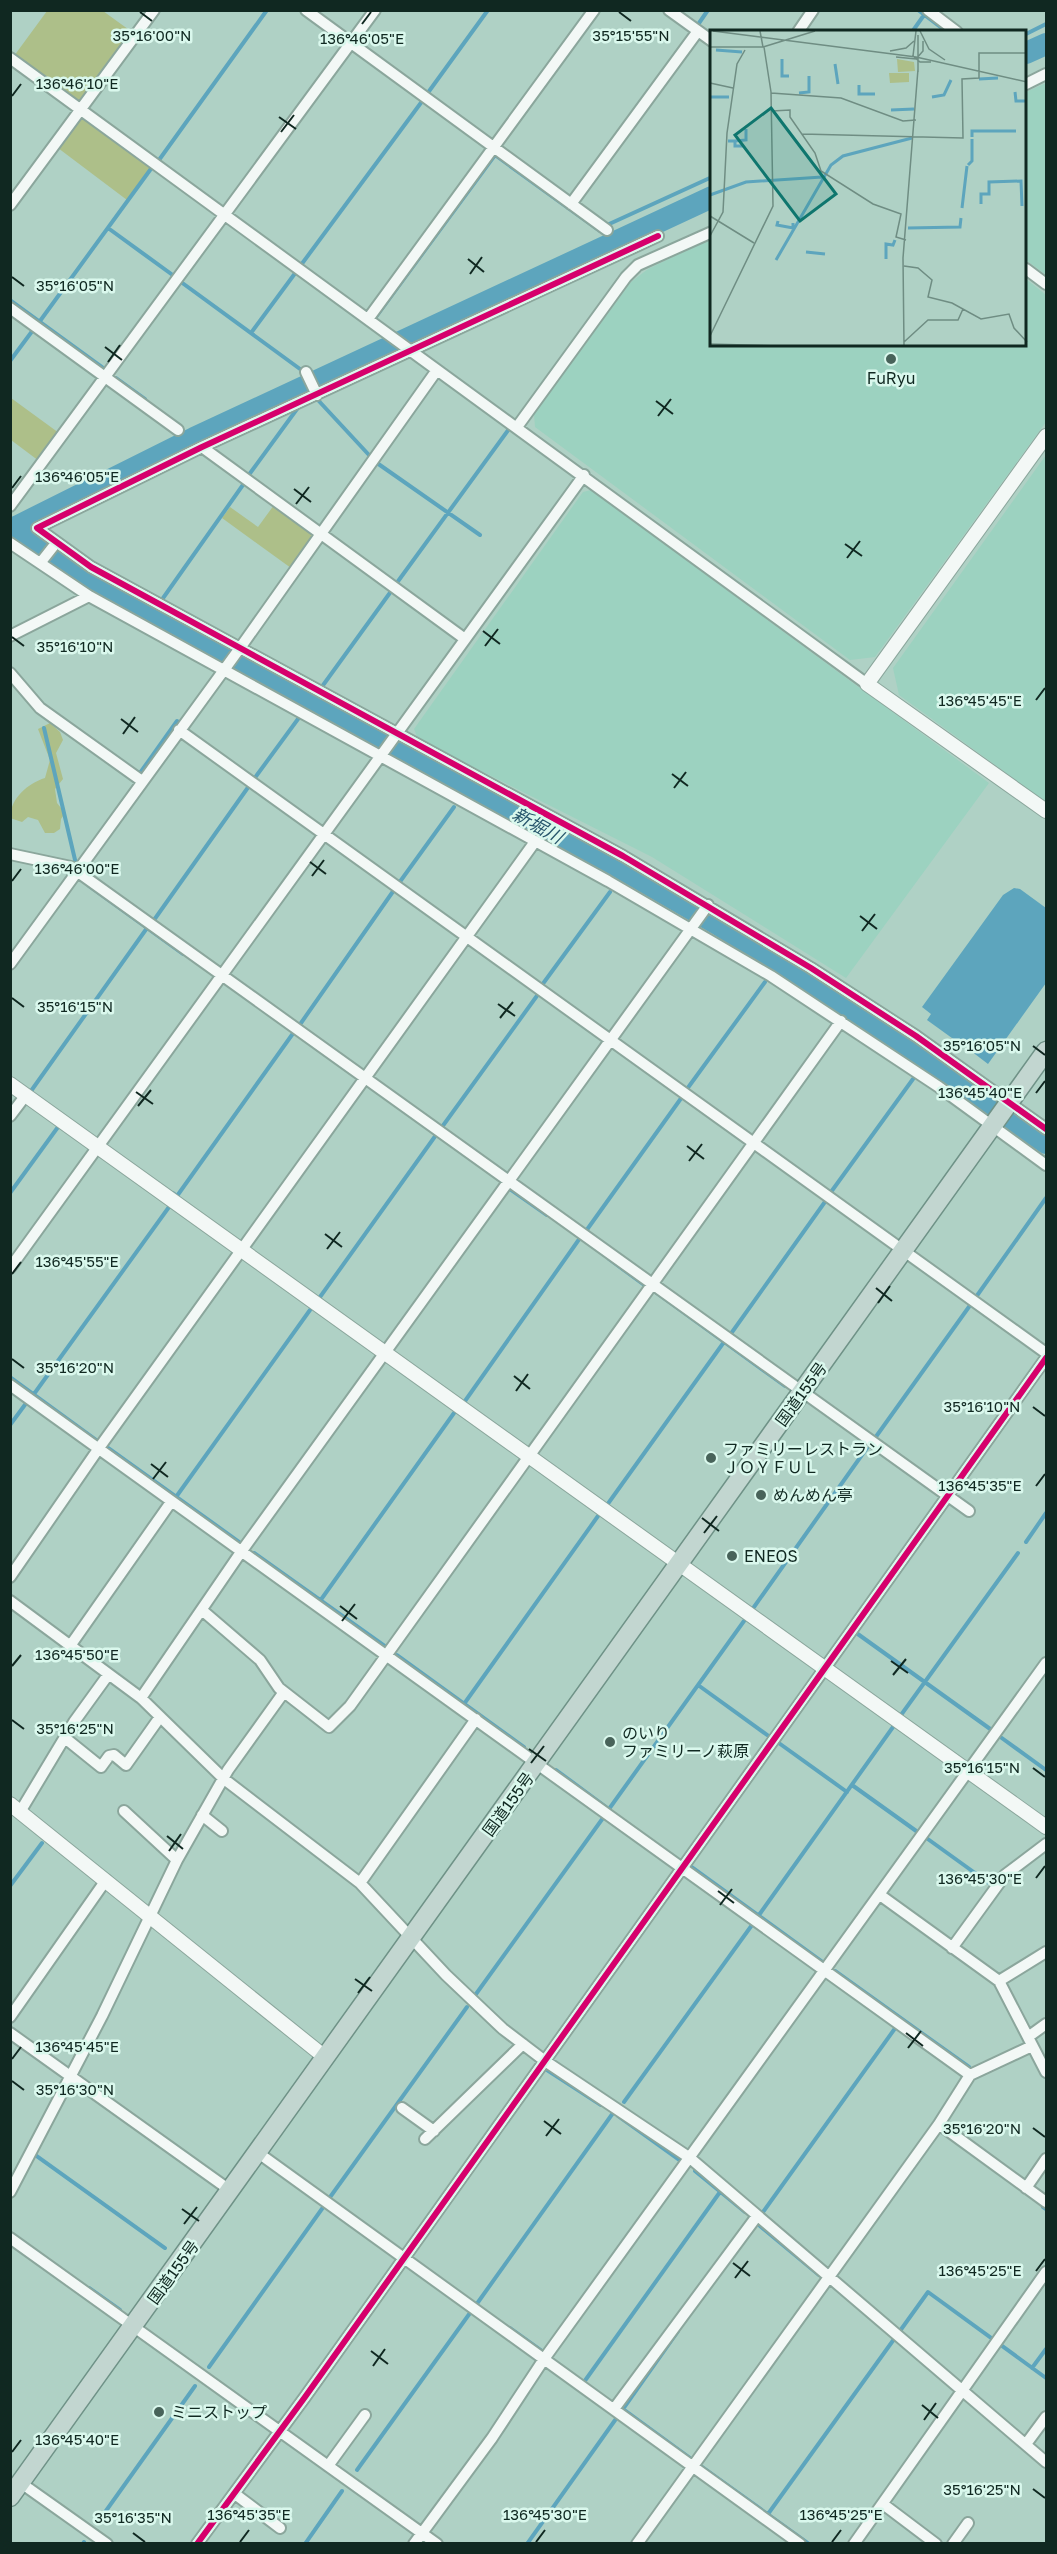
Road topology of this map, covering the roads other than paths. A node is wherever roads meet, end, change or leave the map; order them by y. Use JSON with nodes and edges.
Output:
{"nodes":[{"id":1,"x":154,"y":10,"type":"edge"},
{"id":2,"x":306,"y":10,"type":"edge"},
{"id":3,"x":375,"y":10,"type":"edge"},
{"id":4,"x":594,"y":10,"type":"edge"},
{"id":5,"x":669,"y":10,"type":"edge"},
{"id":6,"x":813,"y":10,"type":"edge"},
{"id":7,"x":928,"y":10,"type":"edge"},
{"id":8,"x":799,"y":30,"type":"edge"},
{"id":9,"x":954,"y":30,"type":"edge"},
{"id":10,"x":698,"y":31,"type":"junction"},
{"id":11,"x":710,"y":40,"type":"edge"},
{"id":12,"x":351,"y":44,"type":"junction"},
{"id":13,"x":10,"y":58,"type":"edge"},
{"id":14,"x":1047,"y":74,"type":"edge"},
{"id":15,"x":1027,"y":84,"type":"edge"},
{"id":16,"x":81,"y":110,"type":"junction"},
{"id":17,"x":493,"y":148,"type":"junction"},
{"id":18,"x":571,"y":204,"type":"junction"},
{"id":19,"x":10,"y":205,"type":"edge"},
{"id":20,"x":224,"y":214,"type":"junction"},
{"id":21,"x":608,"y":230,"type":"dead end"},
{"id":22,"x":710,"y":233,"type":"edge"},
{"id":23,"x":658,"y":236,"type":"dead end"},
{"id":24,"x":1027,"y":270,"type":"edge"},
{"id":25,"x":1047,"y":284,"type":"edge"},
{"id":26,"x":10,"y":308,"type":"edge"},
{"id":27,"x":368,"y":319,"type":"junction"},
{"id":28,"x":410,"y":351,"type":"junction"},
{"id":29,"x":437,"y":370,"type":"junction"},
{"id":30,"x":306,"y":372,"type":"dead end"},
{"id":31,"x":106,"y":376,"type":"junction"},
{"id":32,"x":317,"y":395,"type":"junction"},
{"id":33,"x":517,"y":427,"type":"junction"},
{"id":34,"x":178,"y":430,"type":"dead end"},
{"id":35,"x":1047,"y":436,"type":"edge"},
{"id":36,"x":202,"y":447,"type":"junction"},
{"id":37,"x":584,"y":475,"type":"junction"},
{"id":38,"x":10,"y":506,"type":"edge"},
{"id":39,"x":320,"y":533,"type":"junction"},
{"id":40,"x":10,"y":543,"type":"edge"},
{"id":41,"x":56,"y":543,"type":"junction"},
{"id":42,"x":41,"y":562,"type":"junction"},
{"id":43,"x":89,"y":596,"type":"junction"},
{"id":44,"x":10,"y":636,"type":"edge"},
{"id":45,"x":465,"y":639,"type":"junction"},
{"id":46,"x":240,"y":648,"type":"junction"},
{"id":47,"x":223,"y":670,"type":"junction"},
{"id":48,"x":10,"y":673,"type":"edge"},
{"id":49,"x":867,"y":684,"type":"junction"},
{"id":50,"x":179,"y":730,"type":"junction"},
{"id":51,"x":395,"y":733,"type":"junction"},
{"id":52,"x":379,"y":755,"type":"junction"},
{"id":53,"x":142,"y":781,"type":"junction"},
{"id":54,"x":1047,"y":810,"type":"edge"},
{"id":55,"x":322,"y":834,"type":"junction"},
{"id":56,"x":534,"y":843,"type":"junction"},
{"id":57,"x":10,"y":854,"type":"edge"},
{"id":58,"x":77,"y":871,"type":"junction"},
{"id":59,"x":708,"y":905,"type":"junction"},
{"id":60,"x":691,"y":929,"type":"junction"},
{"id":61,"x":467,"y":937,"type":"junction"},
{"id":62,"x":10,"y":964,"type":"edge"},
{"id":63,"x":222,"y":974,"type":"junction"},
{"id":64,"x":841,"y":1021,"type":"junction"},
{"id":65,"x":611,"y":1041,"type":"junction"},
{"id":66,"x":1047,"y":1052,"type":"edge"},
{"id":67,"x":366,"y":1078,"type":"junction"},
{"id":68,"x":10,"y":1084,"type":"edge"},
{"id":69,"x":26,"y":1095,"type":"junction"},
{"id":70,"x":1010,"y":1103,"type":"junction"},
{"id":71,"x":10,"y":1116,"type":"edge"},
{"id":72,"x":994,"y":1126,"type":"junction"},
{"id":73,"x":1047,"y":1129,"type":"edge"},
{"id":74,"x":755,"y":1143,"type":"junction"},
{"id":75,"x":98,"y":1147,"type":"junction"},
{"id":76,"x":1047,"y":1165,"type":"edge"},
{"id":77,"x":510,"y":1182,"type":"junction"},
{"id":78,"x":904,"y":1250,"type":"junction"},
{"id":79,"x":243,"y":1251,"type":"junction"},
{"id":80,"x":10,"y":1268,"type":"edge"},
{"id":81,"x":653,"y":1284,"type":"junction"},
{"id":82,"x":1047,"y":1353,"type":"edge"},
{"id":83,"x":385,"y":1354,"type":"junction"},
{"id":84,"x":1047,"y":1358,"type":"edge"},
{"id":85,"x":10,"y":1385,"type":"edge"},
{"id":86,"x":802,"y":1391,"type":"junction"},
{"id":87,"x":99,"y":1448,"type":"junction"},
{"id":88,"x":529,"y":1457,"type":"junction"},
{"id":89,"x":948,"y":1496,"type":"junction"},
{"id":90,"x":171,"y":1502,"type":"junction"},
{"id":91,"x":969,"y":1511,"type":"dead end"},
{"id":92,"x":241,"y":1552,"type":"junction"},
{"id":93,"x":680,"y":1565,"type":"junction"},
{"id":94,"x":10,"y":1577,"type":"edge"},
{"id":95,"x":10,"y":1601,"type":"edge"},
{"id":96,"x":203,"y":1611,"type":"junction"},
{"id":97,"x":70,"y":1646,"type":"junction"},
{"id":98,"x":385,"y":1656,"type":"junction"},
{"id":99,"x":1047,"y":1663,"type":"edge"},
{"id":100,"x":824,"y":1668,"type":"junction"},
{"id":101,"x":108,"y":1675,"type":"junction"},
{"id":102,"x":284,"y":1692,"type":"junction"},
{"id":103,"x":141,"y":1698,"type":"junction"},
{"id":104,"x":160,"y":1717,"type":"junction"},
{"id":105,"x":476,"y":1719,"type":"junction"},
{"id":106,"x":65,"y":1738,"type":"junction"},
{"id":107,"x":537,"y":1764,"type":"junction"},
{"id":108,"x":968,"y":1772,"type":"junction"},
{"id":109,"x":224,"y":1779,"type":"junction"},
{"id":110,"x":15,"y":1808,"type":"edge"},
{"id":111,"x":124,"y":1811,"type":"dead end"},
{"id":112,"x":202,"y":1815,"type":"junction"},
{"id":113,"x":1047,"y":1827,"type":"edge"},
{"id":114,"x":222,"y":1831,"type":"dead end"},
{"id":115,"x":1047,"y":1844,"type":"edge"},
{"id":116,"x":177,"y":1860,"type":"junction"},
{"id":117,"x":681,"y":1868,"type":"junction"},
{"id":118,"x":106,"y":1881,"type":"junction"},
{"id":119,"x":360,"y":1883,"type":"junction"},
{"id":120,"x":880,"y":1895,"type":"junction"},
{"id":121,"x":150,"y":1916,"type":"junction"},
{"id":122,"x":412,"y":1938,"type":"junction"},
{"id":123,"x":952,"y":1948,"type":"junction"},
{"id":124,"x":1047,"y":1952,"type":"edge"},
{"id":125,"x":824,"y":1971,"type":"junction"},
{"id":126,"x":999,"y":1981,"type":"junction"},
{"id":127,"x":10,"y":2017,"type":"edge"},
{"id":128,"x":1047,"y":2024,"type":"edge"},
{"id":129,"x":10,"y":2033,"type":"edge"},
{"id":130,"x":1030,"y":2042,"type":"junction"},
{"id":131,"x":523,"y":2044,"type":"junction"},
{"id":132,"x":326,"y":2058,"type":"junction"},
{"id":133,"x":545,"y":2061,"type":"junction"},
{"id":134,"x":1047,"y":2072,"type":"edge"},
{"id":135,"x":71,"y":2075,"type":"junction"},
{"id":136,"x":970,"y":2075,"type":"junction"},
{"id":137,"x":402,"y":2108,"type":"dead end"},
{"id":138,"x":939,"y":2124,"type":"junction"},
{"id":139,"x":434,"y":2131,"type":"junction"},
{"id":140,"x":425,"y":2139,"type":"dead end"},
{"id":141,"x":257,"y":2152,"type":"junction"},
{"id":142,"x":690,"y":2158,"type":"junction"},
{"id":143,"x":1047,"y":2159,"type":"edge"},
{"id":144,"x":1026,"y":2188,"type":"junction"},
{"id":145,"x":231,"y":2191,"type":"junction"},
{"id":146,"x":10,"y":2192,"type":"edge"},
{"id":147,"x":1047,"y":2202,"type":"edge"},
{"id":148,"x":757,"y":2216,"type":"junction"},
{"id":149,"x":10,"y":2238,"type":"edge"},
{"id":150,"x":403,"y":2259,"type":"junction"},
{"id":151,"x":1047,"y":2272,"type":"edge"},
{"id":152,"x":829,"y":2276,"type":"junction"},
{"id":153,"x":133,"y":2327,"type":"junction"},
{"id":154,"x":544,"y":2359,"type":"junction"},
{"id":155,"x":963,"y":2390,"type":"junction"},
{"id":156,"x":614,"y":2409,"type":"junction"},
{"id":157,"x":364,"y":2415,"type":"dead end"},
{"id":158,"x":1047,"y":2417,"type":"edge"},
{"id":159,"x":280,"y":2432,"type":"junction"},
{"id":160,"x":1026,"y":2444,"type":"junction"},
{"id":161,"x":1047,"y":2462,"type":"edge"},
{"id":162,"x":691,"y":2464,"type":"junction"},
{"id":163,"x":328,"y":2466,"type":"junction"},
{"id":164,"x":16,"y":2490,"type":"edge"},
{"id":165,"x":235,"y":2494,"type":"junction"},
{"id":166,"x":884,"y":2504,"type":"junction"},
{"id":167,"x":968,"y":2523,"type":"dead end"},
{"id":168,"x":280,"y":2528,"type":"dead end"},
{"id":169,"x":422,"y":2533,"type":"junction"},
{"id":170,"x":107,"y":2544,"type":"edge"},
{"id":171,"x":197,"y":2544,"type":"edge"},
{"id":172,"x":414,"y":2544,"type":"edge"},
{"id":173,"x":436,"y":2544,"type":"edge"},
{"id":174,"x":636,"y":2544,"type":"edge"},
{"id":175,"x":800,"y":2544,"type":"edge"},
{"id":176,"x":854,"y":2544,"type":"edge"},
{"id":177,"x":936,"y":2544,"type":"edge"},
{"id":178,"x":953,"y":2544,"type":"edge"}],
"edges":[{"from":1,"to":16,"type":"street"},
{"from":2,"to":12,"type":"street"},
{"from":3,"to":12,"type":"street"},
{"from":4,"to":17,"type":"street"},
{"from":5,"to":10,"type":"street"},
{"from":6,"to":8,"type":"street"},
{"from":7,"to":9,"type":"street"},
{"from":10,"to":11,"type":"street"},
{"from":10,"to":18,"type":"street"},
{"from":12,"to":17,"type":"street"},
{"from":12,"to":20,"type":"street"},
{"from":13,"to":16,"type":"street"},
{"from":14,"to":15,"type":"street"},
{"from":16,"to":19,"type":"street"},
{"from":16,"to":20,"type":"street"},
{"from":17,"to":18,"type":"street"},
{"from":17,"to":27,"type":"street"},
{"from":18,"to":21,"type":"street"},
{"from":20,"to":27,"type":"street"},
{"from":20,"to":31,"type":"street"},
{"from":22,"to":33,"type":"street"},
{"from":23,"to":28,"type":"street"},
{"from":24,"to":25,"type":"street"},
{"from":26,"to":31,"type":"street"},
{"from":27,"to":28,"type":"street"},
{"from":28,"to":29,"type":"street"},
{"from":28,"to":32,"type":"street"},
{"from":29,"to":33,"type":"street"},
{"from":29,"to":39,"type":"street"},
{"from":30,"to":32,"type":"street"},
{"from":31,"to":34,"type":"street"},
{"from":31,"to":38,"type":"street"},
{"from":32,"to":36,"type":"street"},
{"from":33,"to":37,"type":"street"},
{"from":35,"to":49,"type":"street"},
{"from":36,"to":39,"type":"street"},
{"from":36,"to":41,"type":"street"},
{"from":37,"to":45,"type":"street"},
{"from":37,"to":49,"type":"street"},
{"from":39,"to":45,"type":"street"},
{"from":39,"to":46,"type":"street"},
{"from":40,"to":42,"type":"street"},
{"from":41,"to":42,"type":"street"},
{"from":41,"to":46,"type":"street"},
{"from":42,"to":43,"type":"street"},
{"from":43,"to":44,"type":"street"},
{"from":43,"to":47,"type":"street"},
{"from":45,"to":51,"type":"street"},
{"from":46,"to":47,"type":"street"},
{"from":46,"to":51,"type":"street"},
{"from":47,"to":50,"type":"street"},
{"from":47,"to":52,"type":"street"},
{"from":48,"to":53,"type":"street"},
{"from":49,"to":54,"type":"street"},
{"from":50,"to":53,"type":"street"},
{"from":50,"to":55,"type":"street"},
{"from":51,"to":52,"type":"street"},
{"from":51,"to":59,"type":"street"},
{"from":52,"to":55,"type":"street"},
{"from":52,"to":56,"type":"street"},
{"from":53,"to":58,"type":"street"},
{"from":55,"to":61,"type":"street"},
{"from":55,"to":63,"type":"street"},
{"from":56,"to":60,"type":"street"},
{"from":56,"to":61,"type":"street"},
{"from":57,"to":58,"type":"street"},
{"from":58,"to":62,"type":"street"},
{"from":58,"to":63,"type":"street"},
{"from":59,"to":60,"type":"street"},
{"from":59,"to":70,"type":"street"},
{"from":60,"to":64,"type":"street"},
{"from":60,"to":65,"type":"street"},
{"from":61,"to":65,"type":"street"},
{"from":61,"to":67,"type":"street"},
{"from":63,"to":67,"type":"street"},
{"from":63,"to":75,"type":"street"},
{"from":64,"to":72,"type":"street"},
{"from":64,"to":74,"type":"street"},
{"from":65,"to":74,"type":"street"},
{"from":65,"to":77,"type":"street"},
{"from":66,"to":70,"type":"highway","name":"国道155号"},
{"from":67,"to":77,"type":"street"},
{"from":67,"to":79,"type":"street"},
{"from":68,"to":69,"type":"street"},
{"from":69,"to":71,"type":"street"},
{"from":69,"to":75,"type":"street"},
{"from":70,"to":72,"type":"highway","name":"国道155号"},
{"from":70,"to":73,"type":"street"},
{"from":72,"to":76,"type":"street"},
{"from":72,"to":78,"type":"highway","name":"国道155号"},
{"from":74,"to":78,"type":"street"},
{"from":74,"to":81,"type":"street"},
{"from":75,"to":79,"type":"street"},
{"from":75,"to":80,"type":"street"},
{"from":77,"to":81,"type":"street"},
{"from":77,"to":83,"type":"street"},
{"from":78,"to":82,"type":"street"},
{"from":78,"to":86,"type":"highway","name":"国道155号"},
{"from":79,"to":83,"type":"street"},
{"from":79,"to":87,"type":"street"},
{"from":81,"to":86,"type":"street"},
{"from":81,"to":88,"type":"street"},
{"from":83,"to":88,"type":"street"},
{"from":83,"to":92,"type":"street"},
{"from":84,"to":89,"type":"street"},
{"from":85,"to":87,"type":"street"},
{"from":86,"to":89,"type":"street"},
{"from":86,"to":93,"type":"highway","name":"国道155号"},
{"from":87,"to":90,"type":"street"},
{"from":87,"to":94,"type":"street"},
{"from":88,"to":93,"type":"street"},
{"from":88,"to":98,"type":"street"},
{"from":89,"to":91,"type":"street"},
{"from":89,"to":100,"type":"street"},
{"from":90,"to":92,"type":"street"},
{"from":90,"to":97,"type":"street"},
{"from":92,"to":96,"type":"street"},
{"from":92,"to":98,"type":"street"},
{"from":93,"to":100,"type":"street"},
{"from":93,"to":107,"type":"highway","name":"国道155号"},
{"from":95,"to":97,"type":"street"},
{"from":96,"to":102,"type":"street"},
{"from":96,"to":103,"type":"street"},
{"from":97,"to":101,"type":"street"},
{"from":98,"to":102,"type":"street"},
{"from":98,"to":105,"type":"street"},
{"from":99,"to":108,"type":"street"},
{"from":100,"to":108,"type":"street"},
{"from":100,"to":117,"type":"street"},
{"from":101,"to":103,"type":"street"},
{"from":101,"to":106,"type":"street"},
{"from":102,"to":109,"type":"street"},
{"from":103,"to":104,"type":"street"},
{"from":104,"to":106,"type":"street"},
{"from":104,"to":109,"type":"street"},
{"from":105,"to":107,"type":"street"},
{"from":105,"to":119,"type":"street"},
{"from":106,"to":110,"type":"street"},
{"from":107,"to":117,"type":"street"},
{"from":107,"to":122,"type":"highway","name":"国道155号"},
{"from":108,"to":113,"type":"street"},
{"from":108,"to":120,"type":"street"},
{"from":109,"to":112,"type":"street"},
{"from":109,"to":119,"type":"street"},
{"from":110,"to":118,"type":"street"},
{"from":111,"to":116,"type":"street"},
{"from":112,"to":114,"type":"street"},
{"from":112,"to":116,"type":"street"},
{"from":115,"to":123,"type":"street"},
{"from":116,"to":121,"type":"street"},
{"from":117,"to":125,"type":"street"},
{"from":117,"to":133,"type":"street"},
{"from":118,"to":121,"type":"street"},
{"from":118,"to":127,"type":"street"},
{"from":119,"to":122,"type":"street"},
{"from":120,"to":123,"type":"street"},
{"from":120,"to":125,"type":"street"},
{"from":121,"to":132,"type":"street"},
{"from":121,"to":135,"type":"street"},
{"from":122,"to":131,"type":"street"},
{"from":122,"to":132,"type":"highway","name":"国道155号"},
{"from":123,"to":126,"type":"street"},
{"from":124,"to":126,"type":"street"},
{"from":125,"to":136,"type":"street"},
{"from":125,"to":142,"type":"street"},
{"from":126,"to":130,"type":"street"},
{"from":128,"to":130,"type":"street"},
{"from":129,"to":135,"type":"street"},
{"from":130,"to":134,"type":"street"},
{"from":130,"to":136,"type":"street"},
{"from":131,"to":133,"type":"street"},
{"from":131,"to":139,"type":"street"},
{"from":132,"to":141,"type":"highway","name":"国道155号"},
{"from":133,"to":142,"type":"street"},
{"from":133,"to":150,"type":"street"},
{"from":135,"to":145,"type":"street"},
{"from":135,"to":146,"type":"street"},
{"from":136,"to":138,"type":"street"},
{"from":137,"to":139,"type":"street"},
{"from":138,"to":144,"type":"street"},
{"from":138,"to":152,"type":"street"},
{"from":139,"to":140,"type":"street"},
{"from":141,"to":145,"type":"highway","name":"国道155号"},
{"from":141,"to":150,"type":"street"},
{"from":142,"to":148,"type":"street"},
{"from":142,"to":154,"type":"street"},
{"from":143,"to":144,"type":"street"},
{"from":144,"to":147,"type":"street"},
{"from":145,"to":153,"type":"highway","name":"国道155号"},
{"from":148,"to":152,"type":"street"},
{"from":148,"to":156,"type":"street"},
{"from":149,"to":153,"type":"street"},
{"from":150,"to":154,"type":"street"},
{"from":150,"to":159,"type":"street"},
{"from":151,"to":155,"type":"street"},
{"from":152,"to":155,"type":"street"},
{"from":152,"to":162,"type":"street"},
{"from":153,"to":159,"type":"street"},
{"from":153,"to":164,"type":"highway","name":"国道155号"},
{"from":154,"to":156,"type":"street"},
{"from":154,"to":169,"type":"street"},
{"from":155,"to":160,"type":"street"},
{"from":155,"to":166,"type":"street"},
{"from":156,"to":162,"type":"street"},
{"from":157,"to":163,"type":"street"},
{"from":158,"to":160,"type":"street"},
{"from":159,"to":163,"type":"street"},
{"from":159,"to":165,"type":"street"},
{"from":160,"to":161,"type":"street"},
{"from":162,"to":174,"type":"street"},
{"from":162,"to":175,"type":"street"},
{"from":163,"to":169,"type":"street"},
{"from":164,"to":170,"type":"street"},
{"from":165,"to":168,"type":"street"},
{"from":165,"to":171,"type":"street"},
{"from":166,"to":176,"type":"street"},
{"from":166,"to":177,"type":"street"},
{"from":167,"to":178,"type":"street"},
{"from":169,"to":172,"type":"street"},
{"from":169,"to":173,"type":"street"}]}
